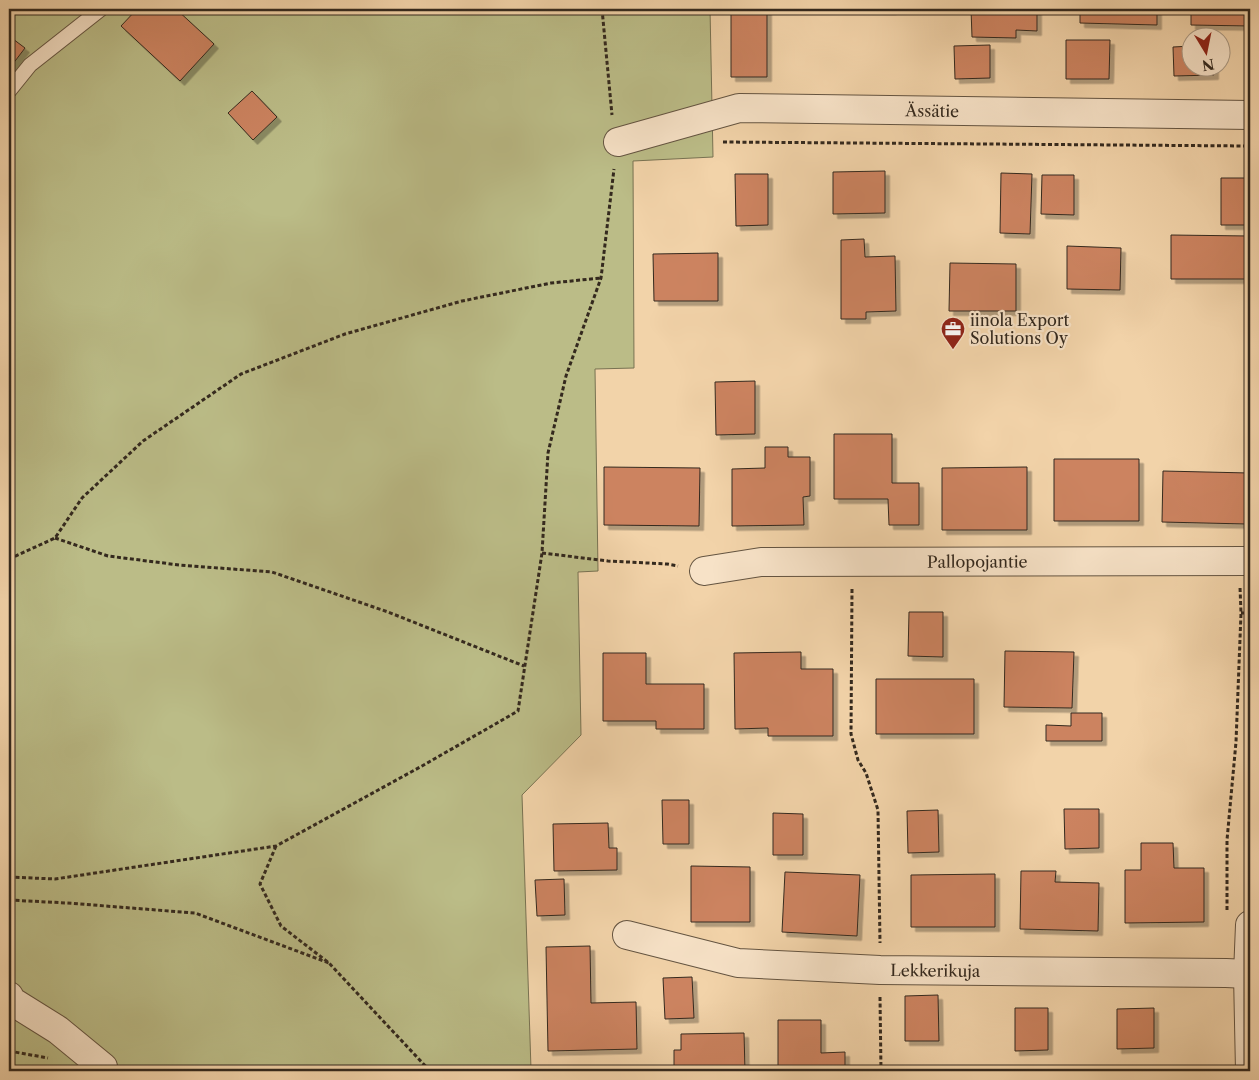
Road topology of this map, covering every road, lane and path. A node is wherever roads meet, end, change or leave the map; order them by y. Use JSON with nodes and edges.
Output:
{"nodes":[{"id":1,"x":101,"y":9,"type":"edge"},
{"id":2,"x":602,"y":9,"type":"edge"},
{"id":3,"x":9,"y":91,"type":"edge"},
{"id":4,"x":1250,"y":116,"type":"edge"},
{"id":5,"x":618,"y":142,"type":"junction"},
{"id":6,"x":718,"y":142,"type":"dead end"},
{"id":7,"x":1250,"y":146,"type":"edge"},
{"id":8,"x":601,"y":278,"type":"junction"},
{"id":9,"x":55,"y":538,"type":"junction"},
{"id":10,"x":542,"y":553,"type":"junction"},
{"id":11,"x":9,"y":559,"type":"edge"},
{"id":12,"x":852,"y":561,"type":"junction"},
{"id":13,"x":1250,"y":561,"type":"edge"},
{"id":14,"x":704,"y":571,"type":"joint"},
{"id":15,"x":1250,"y":613,"type":"edge"},
{"id":16,"x":524,"y":666,"type":"junction"},
{"id":17,"x":276,"y":846,"type":"junction"},
{"id":18,"x":9,"y":877,"type":"edge"},
{"id":19,"x":9,"y":900,"type":"edge"},
{"id":20,"x":1239,"y":921,"type":"edge"},
{"id":21,"x":628,"y":935,"type":"dead end"},
{"id":22,"x":329,"y":963,"type":"junction"},
{"id":23,"x":880,"y":970,"type":"junction"},
{"id":24,"x":1248,"y":974,"type":"junction"},
{"id":25,"x":9,"y":996,"type":"edge"},
{"id":26,"x":103,"y":1071,"type":"edge"},
{"id":27,"x":430,"y":1071,"type":"edge"},
{"id":28,"x":881,"y":1071,"type":"edge"},
{"id":29,"x":1250,"y":1071,"type":"edge"}],
"edges":[{"from":1,"to":3,"type":"lane"},
{"from":2,"to":5,"type":"path"},
{"from":4,"to":5,"type":"street","name":"Ässätie"},
{"from":5,"to":8,"type":"path"},
{"from":6,"to":7,"type":"path"},
{"from":8,"to":9,"type":"path"},
{"from":8,"to":10,"type":"path"},
{"from":9,"to":11,"type":"path"},
{"from":9,"to":16,"type":"path"},
{"from":10,"to":14,"type":"path"},
{"from":10,"to":16,"type":"path"},
{"from":12,"to":13,"type":"street","name":"Pallopojantie"},
{"from":12,"to":14,"type":"street","name":"Pallopojantie"},
{"from":12,"to":23,"type":"path"},
{"from":15,"to":20,"type":"path"},
{"from":16,"to":17,"type":"path"},
{"from":17,"to":18,"type":"path"},
{"from":17,"to":22,"type":"path"},
{"from":19,"to":22,"type":"path"},
{"from":20,"to":24,"type":"street"},
{"from":21,"to":23,"type":"street","name":"Lekkerikuja"},
{"from":22,"to":27,"type":"path"},
{"from":23,"to":24,"type":"street","name":"Lekkerikuja"},
{"from":23,"to":28,"type":"path"},
{"from":24,"to":29,"type":"street"},
{"from":25,"to":26,"type":"street"}]}
